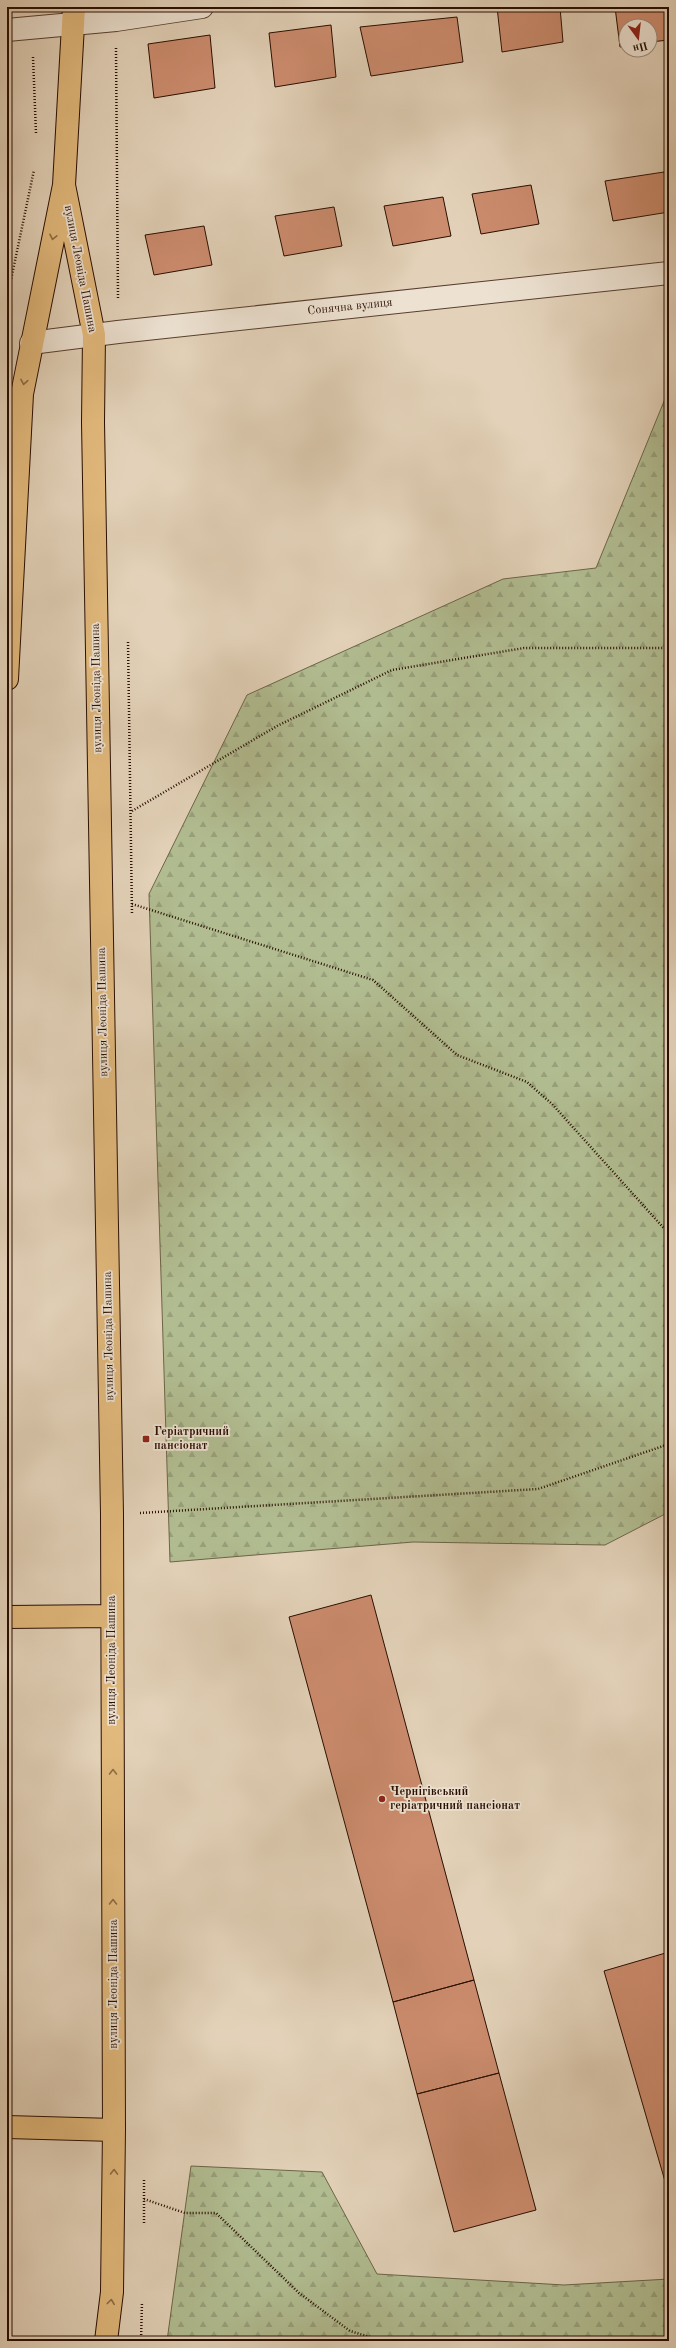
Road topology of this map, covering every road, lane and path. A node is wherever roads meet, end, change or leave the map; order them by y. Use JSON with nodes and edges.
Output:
{"nodes":[{"id":1,"x":202,"y":7,"type":"edge"},
{"id":2,"x":73,"y":15,"type":"edge"},
{"id":3,"x":32,"y":28,"type":"junction"},
{"id":4,"x":7,"y":30,"type":"edge"},
{"id":5,"x":36,"y":134,"type":"dead end"},
{"id":6,"x":36,"y":164,"type":"dead end"},
{"id":7,"x":64,"y":185,"type":"junction"},
{"id":8,"x":669,"y":273,"type":"edge"},
{"id":9,"x":7,"y":299,"type":"edge"},
{"id":10,"x":94,"y":335,"type":"junction"},
{"id":11,"x":31,"y":343,"type":"junction"},
{"id":12,"x":669,"y":648,"type":"edge"},
{"id":13,"x":7,"y":679,"type":"edge"},
{"id":14,"x":132,"y":811,"type":"dead end"},
{"id":15,"x":132,"y":904,"type":"dead end"},
{"id":16,"x":669,"y":1234,"type":"edge"},
{"id":17,"x":669,"y":1444,"type":"edge"},
{"id":18,"x":112,"y":1514,"type":"junction"},
{"id":19,"x":112,"y":1616,"type":"junction"},
{"id":20,"x":7,"y":1617,"type":"edge"},
{"id":21,"x":7,"y":2127,"type":"edge"},
{"id":22,"x":114,"y":2130,"type":"junction"},
{"id":23,"x":144,"y":2199,"type":"dead end"},
{"id":24,"x":106,"y":2341,"type":"edge"},
{"id":25,"x":383,"y":2341,"type":"edge"}],
"edges":[{"from":1,"to":2,"type":"street"},
{"from":2,"to":3,"type":"street"},
{"from":2,"to":7,"type":"main road"},
{"from":3,"to":4,"type":"street"},
{"from":3,"to":5,"type":"path"},
{"from":6,"to":9,"type":"path"},
{"from":7,"to":10,"type":"main road","name":"вулиця Леоніда Пашина"},
{"from":7,"to":11,"type":"main road","name":"вулиця Леоніда Пашина","one_way":true},
{"from":8,"to":10,"type":"street","name":"Сонячна вулиця"},
{"from":10,"to":11,"type":"street","name":"Сонячна вулиця"},
{"from":10,"to":18,"type":"main road","name":"вулиця Леоніда Пашина"},
{"from":11,"to":13,"type":"main road","name":"вулиця Леоніда Пашина","one_way":true},
{"from":12,"to":14,"type":"path"},
{"from":15,"to":16,"type":"path"},
{"from":17,"to":18,"type":"path"},
{"from":18,"to":19,"type":"main road","name":"вулиця Леоніда Пашина"},
{"from":19,"to":20,"type":"main road"},
{"from":22,"to":19,"type":"main road","name":"вулиця Леоніда Пашина","one_way":true},
{"from":21,"to":22,"type":"main road"},
{"from":24,"to":22,"type":"main road","name":"вулиця Леоніда Пашина","one_way":true},
{"from":23,"to":25,"type":"path"}]}
